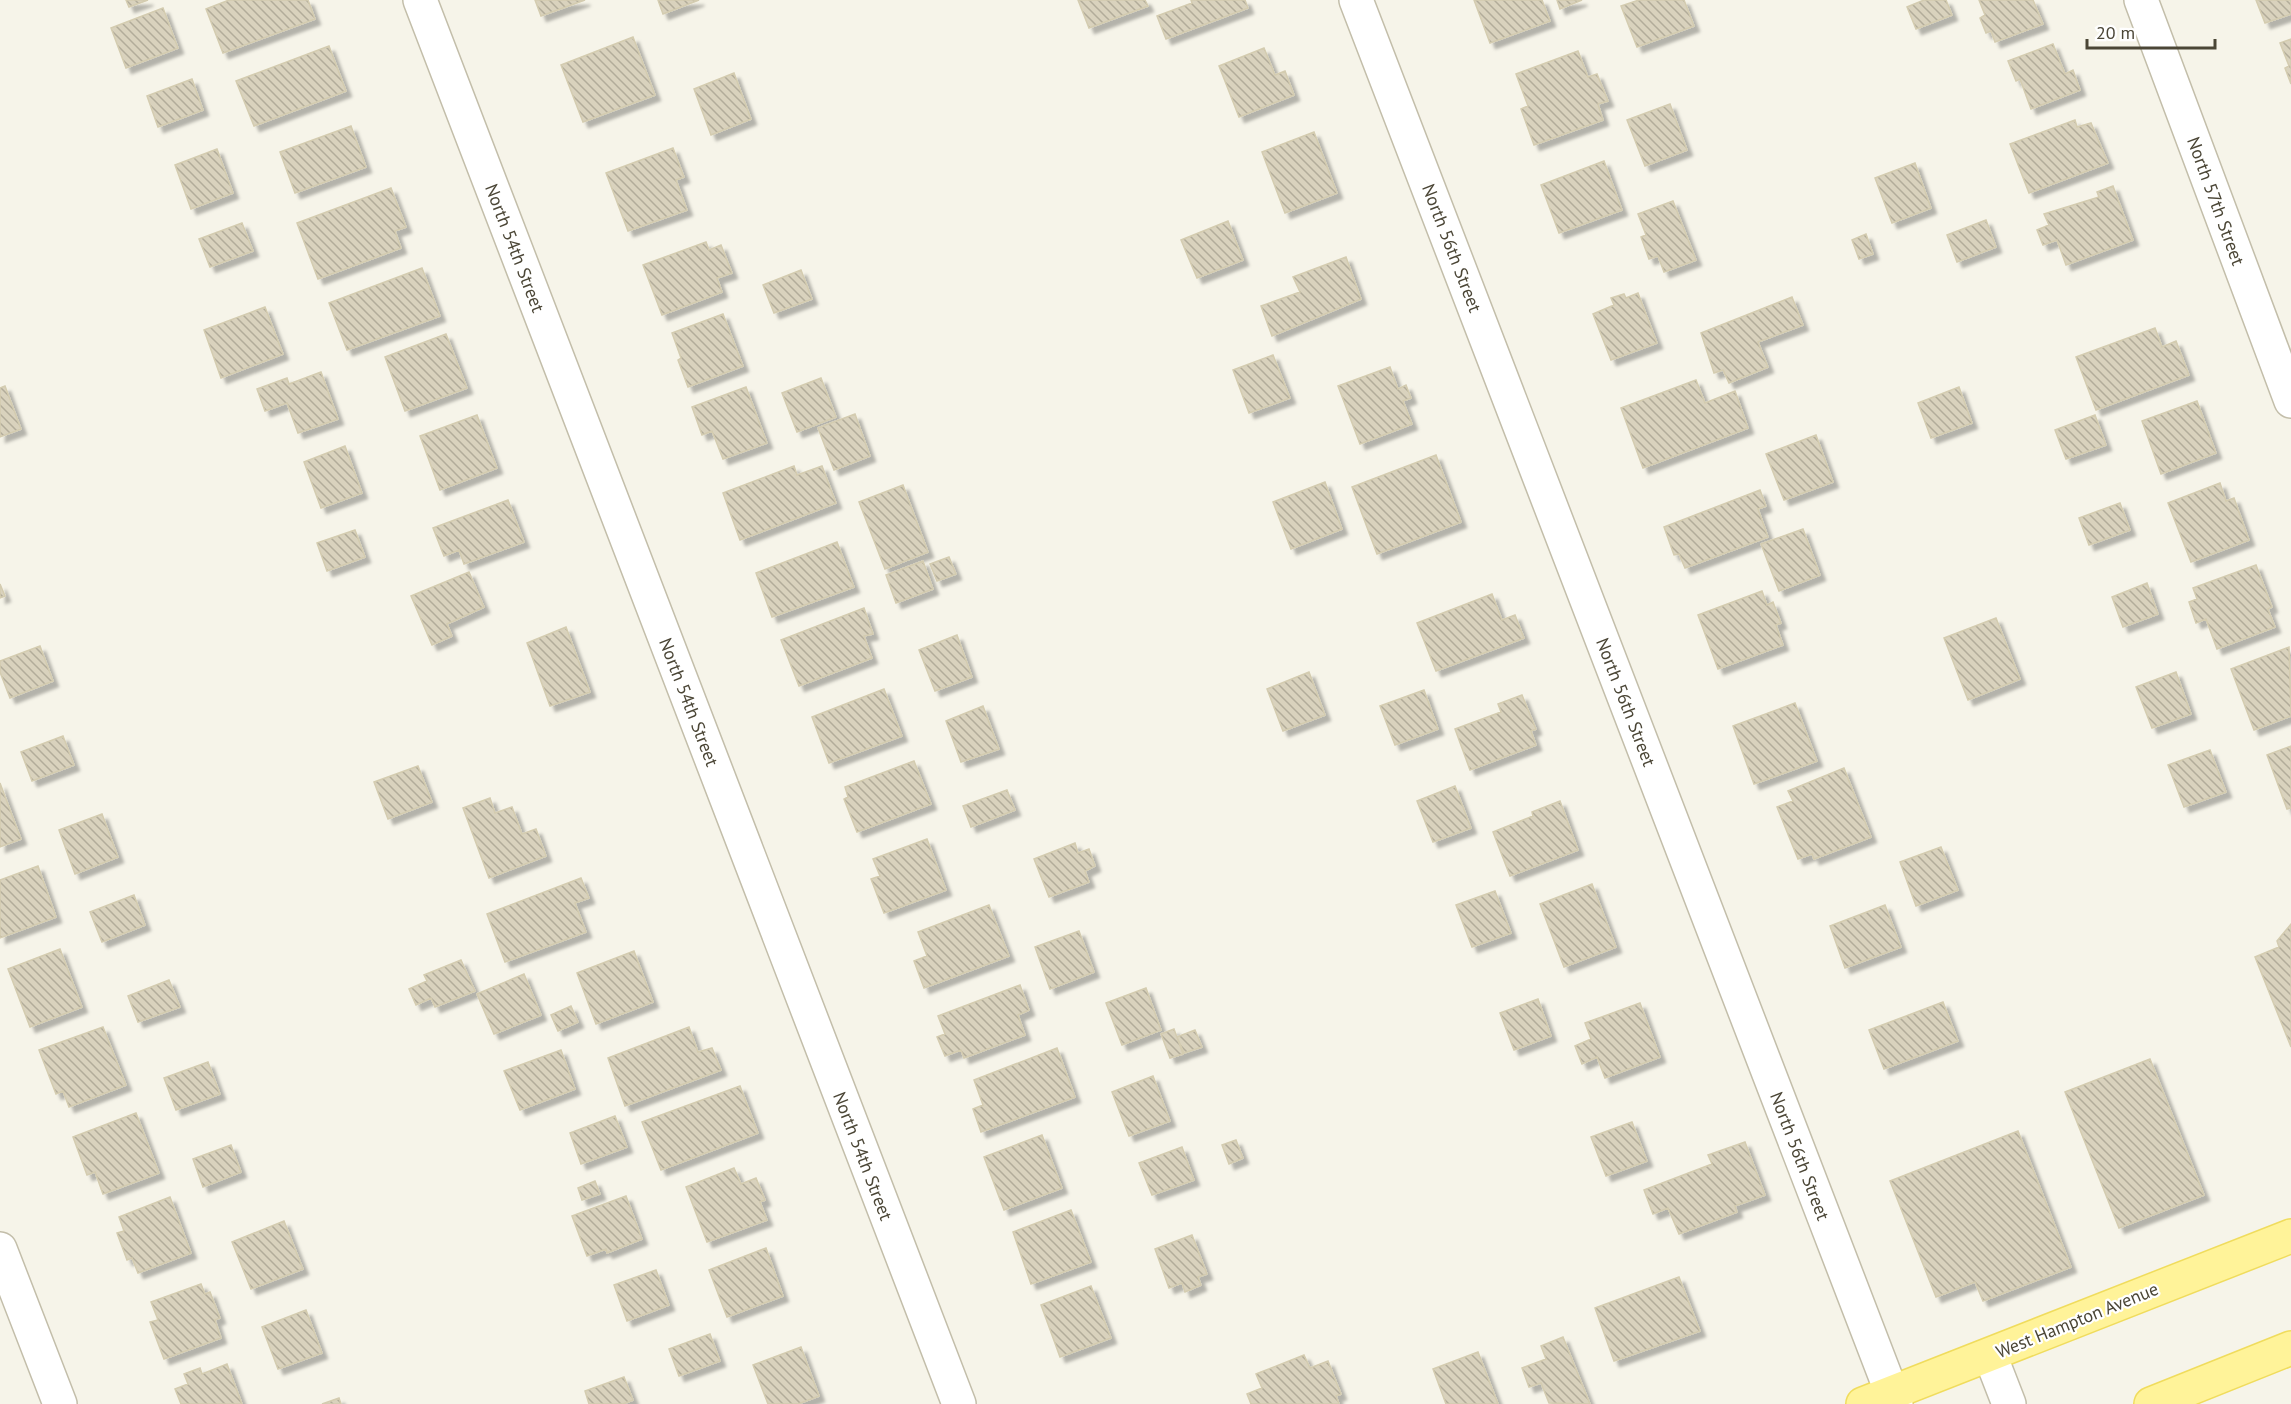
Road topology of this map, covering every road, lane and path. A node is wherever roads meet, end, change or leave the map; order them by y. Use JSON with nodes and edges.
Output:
{"nodes":[{"id":1,"x":420,"y":0,"type":"edge"},
{"id":2,"x":1356,"y":0,"type":"edge"},
{"id":3,"x":2141,"y":0,"type":"edge"},
{"id":4,"x":2291,"y":401,"type":"edge"},
{"id":5,"x":2291,"y":1236,"type":"edge"},
{"id":6,"x":0,"y":1249,"type":"edge"},
{"id":7,"x":2291,"y":1348,"type":"edge"},
{"id":8,"x":1990,"y":1355,"type":"junction"},
{"id":9,"x":1883,"y":1400,"type":"edge"},
{"id":10,"x":60,"y":1404,"type":"edge"},
{"id":11,"x":959,"y":1404,"type":"edge"},
{"id":12,"x":2009,"y":1404,"type":"edge"},
{"id":13,"x":2151,"y":1404,"type":"edge"}],
"edges":[{"from":1,"to":11,"type":"street","name":"North 54th Street"},
{"from":2,"to":9,"type":"street","name":"North 56th Street"},
{"from":3,"to":4,"type":"street","name":"North 57th Street"},
{"from":5,"to":8,"type":"main road","name":"West Hampton Avenue"},
{"from":6,"to":10,"type":"street"},
{"from":7,"to":13,"type":"main road"},
{"from":8,"to":9,"type":"main road","name":"West Hampton Avenue"},
{"from":8,"to":12,"type":"street"}]}
